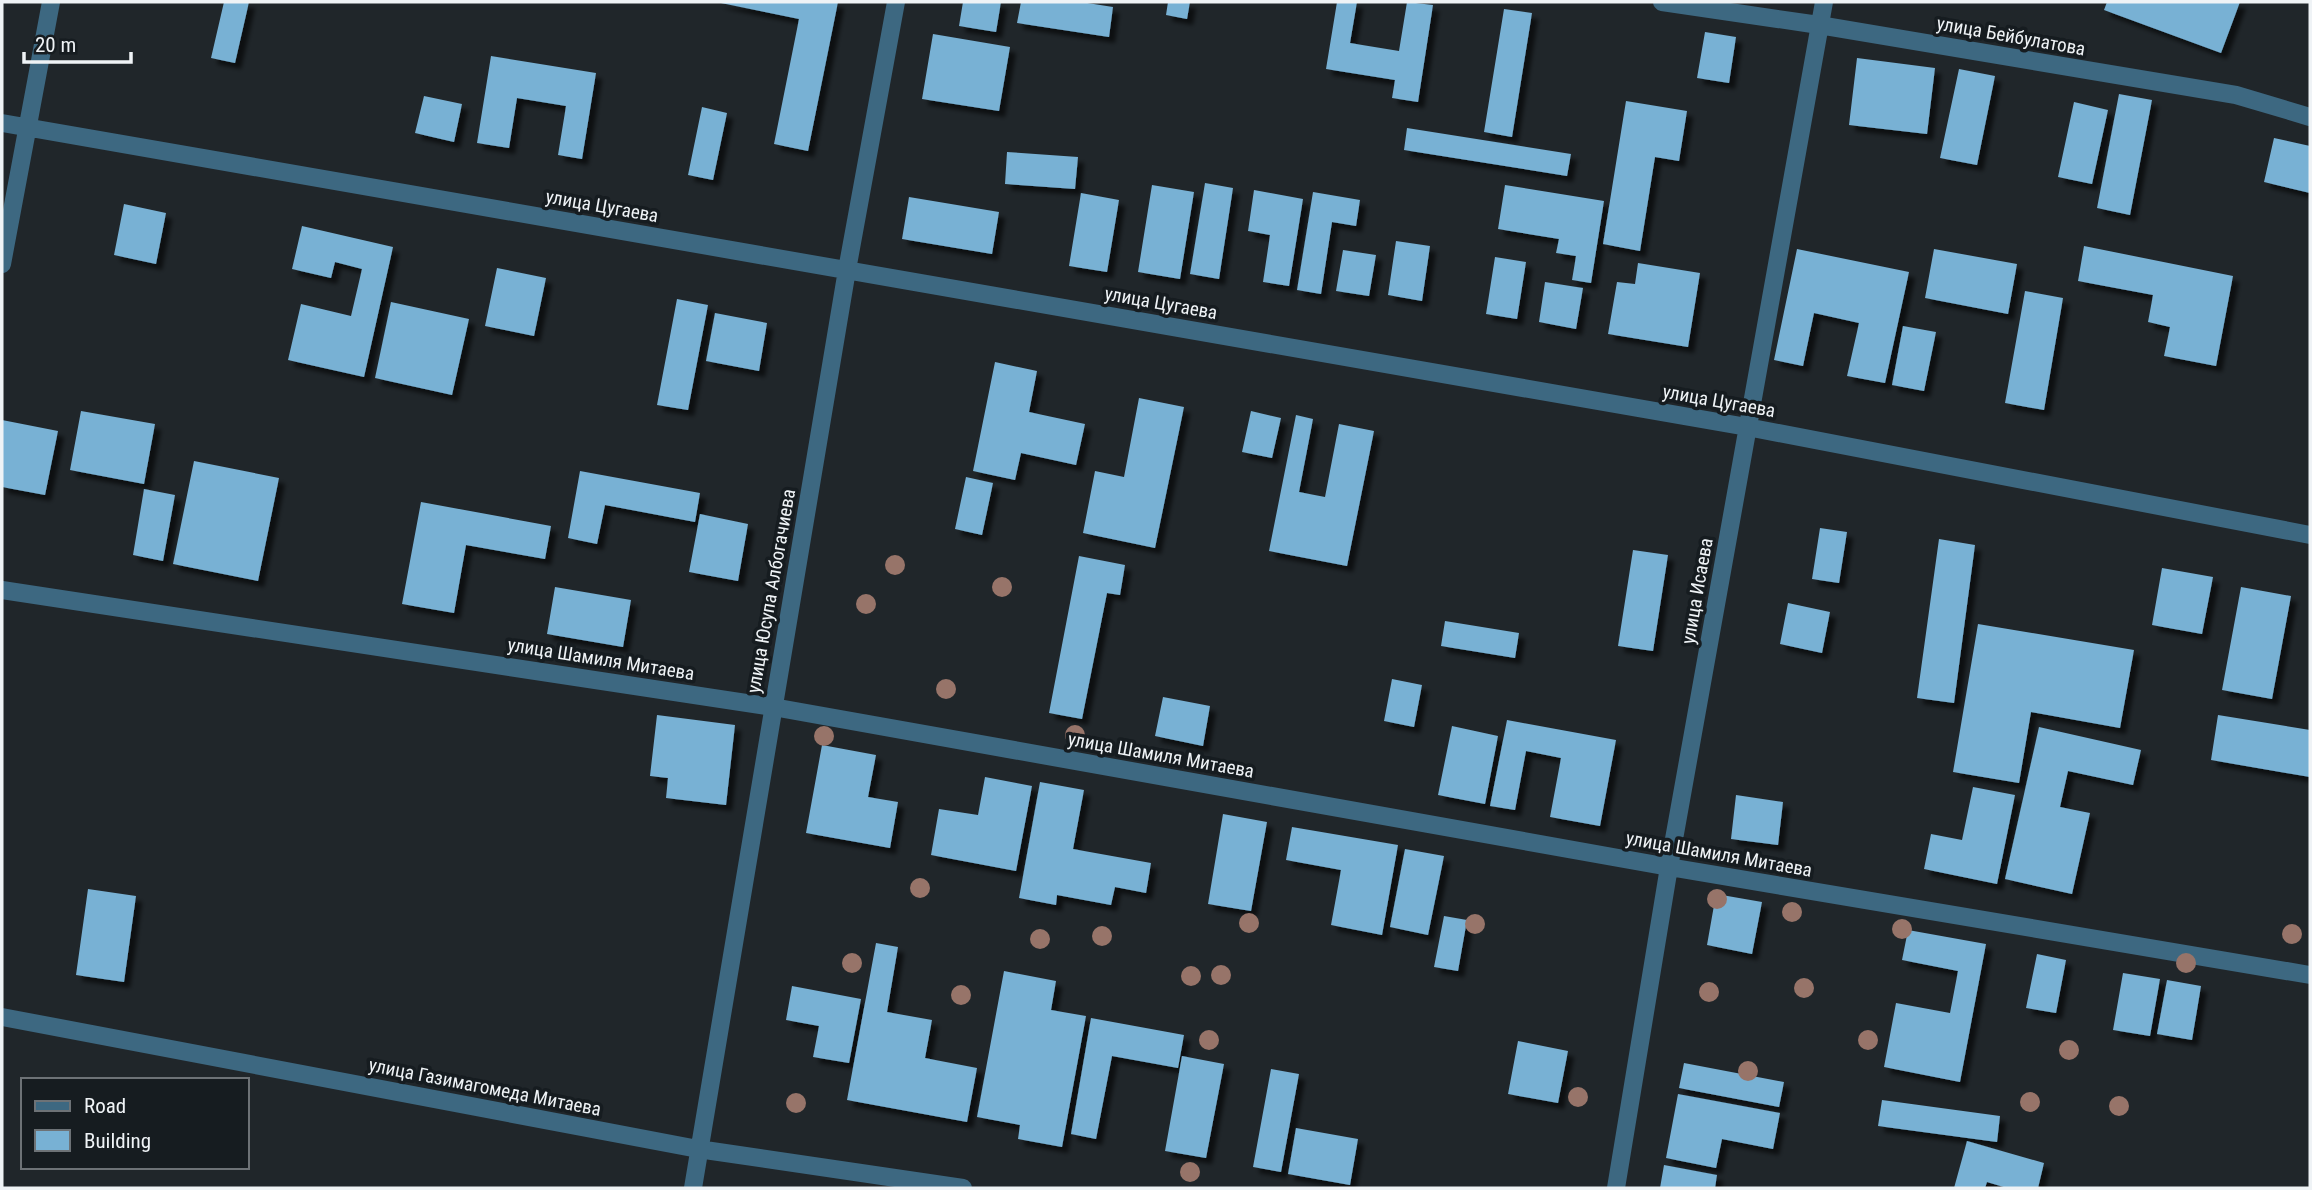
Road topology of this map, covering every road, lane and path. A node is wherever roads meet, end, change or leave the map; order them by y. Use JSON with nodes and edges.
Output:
{"nodes":[{"id":1,"x":51,"y":2,"type":"edge"},
{"id":2,"x":896,"y":2,"type":"edge"},
{"id":3,"x":1662,"y":2,"type":"edge"},
{"id":4,"x":1824,"y":2,"type":"edge"},
{"id":5,"x":1819,"y":25,"type":"junction"},
{"id":6,"x":2310,"y":117,"type":"edge"},
{"id":7,"x":2,"y":123,"type":"edge"},
{"id":8,"x":26,"y":127,"type":"junction"},
{"id":9,"x":2,"y":264,"type":"edge"},
{"id":10,"x":847,"y":270,"type":"junction"},
{"id":11,"x":1747,"y":427,"type":"junction"},
{"id":12,"x":2310,"y":535,"type":"edge"},
{"id":13,"x":2,"y":590,"type":"edge"},
{"id":14,"x":773,"y":707,"type":"junction"},
{"id":15,"x":1670,"y":867,"type":"junction"},
{"id":16,"x":2310,"y":975,"type":"edge"},
{"id":17,"x":2,"y":1017,"type":"edge"},
{"id":18,"x":698,"y":1149,"type":"junction"},
{"id":19,"x":692,"y":1188,"type":"edge"},
{"id":20,"x":962,"y":1188,"type":"edge"},
{"id":21,"x":1616,"y":1188,"type":"edge"}],
"edges":[{"from":1,"to":8,"type":"street"},
{"from":2,"to":10,"type":"street","name":"улица Юсупа Албогачиева"},
{"from":3,"to":5,"type":"street","name":"улица Бейбулатова"},
{"from":4,"to":5,"type":"street","name":"улица Исаева"},
{"from":5,"to":6,"type":"street","name":"улица Бейбулатова"},
{"from":5,"to":11,"type":"street","name":"улица Исаева"},
{"from":7,"to":8,"type":"street","name":"улица Цугаева"},
{"from":8,"to":9,"type":"street"},
{"from":8,"to":10,"type":"street","name":"улица Цугаева"},
{"from":10,"to":11,"type":"street","name":"улица Цугаева"},
{"from":10,"to":14,"type":"street","name":"улица Юсупа Албогачиева"},
{"from":11,"to":12,"type":"street","name":"улица Цугаева"},
{"from":11,"to":15,"type":"street","name":"улица Исаева"},
{"from":13,"to":14,"type":"street","name":"улица Шамиля Митаева"},
{"from":14,"to":15,"type":"street","name":"улица Шамиля Митаева"},
{"from":14,"to":18,"type":"street","name":"улица Юсупа Албогачиева"},
{"from":15,"to":16,"type":"street","name":"улица Шамиля Митаева"},
{"from":15,"to":21,"type":"street","name":"улица Исаева"},
{"from":17,"to":18,"type":"street","name":"улица Газимагомеда Митаева"},
{"from":18,"to":19,"type":"street","name":"улица Юсупа Албогачиева"},
{"from":18,"to":20,"type":"street","name":"улица Газимагомеда Митаева"}]}
